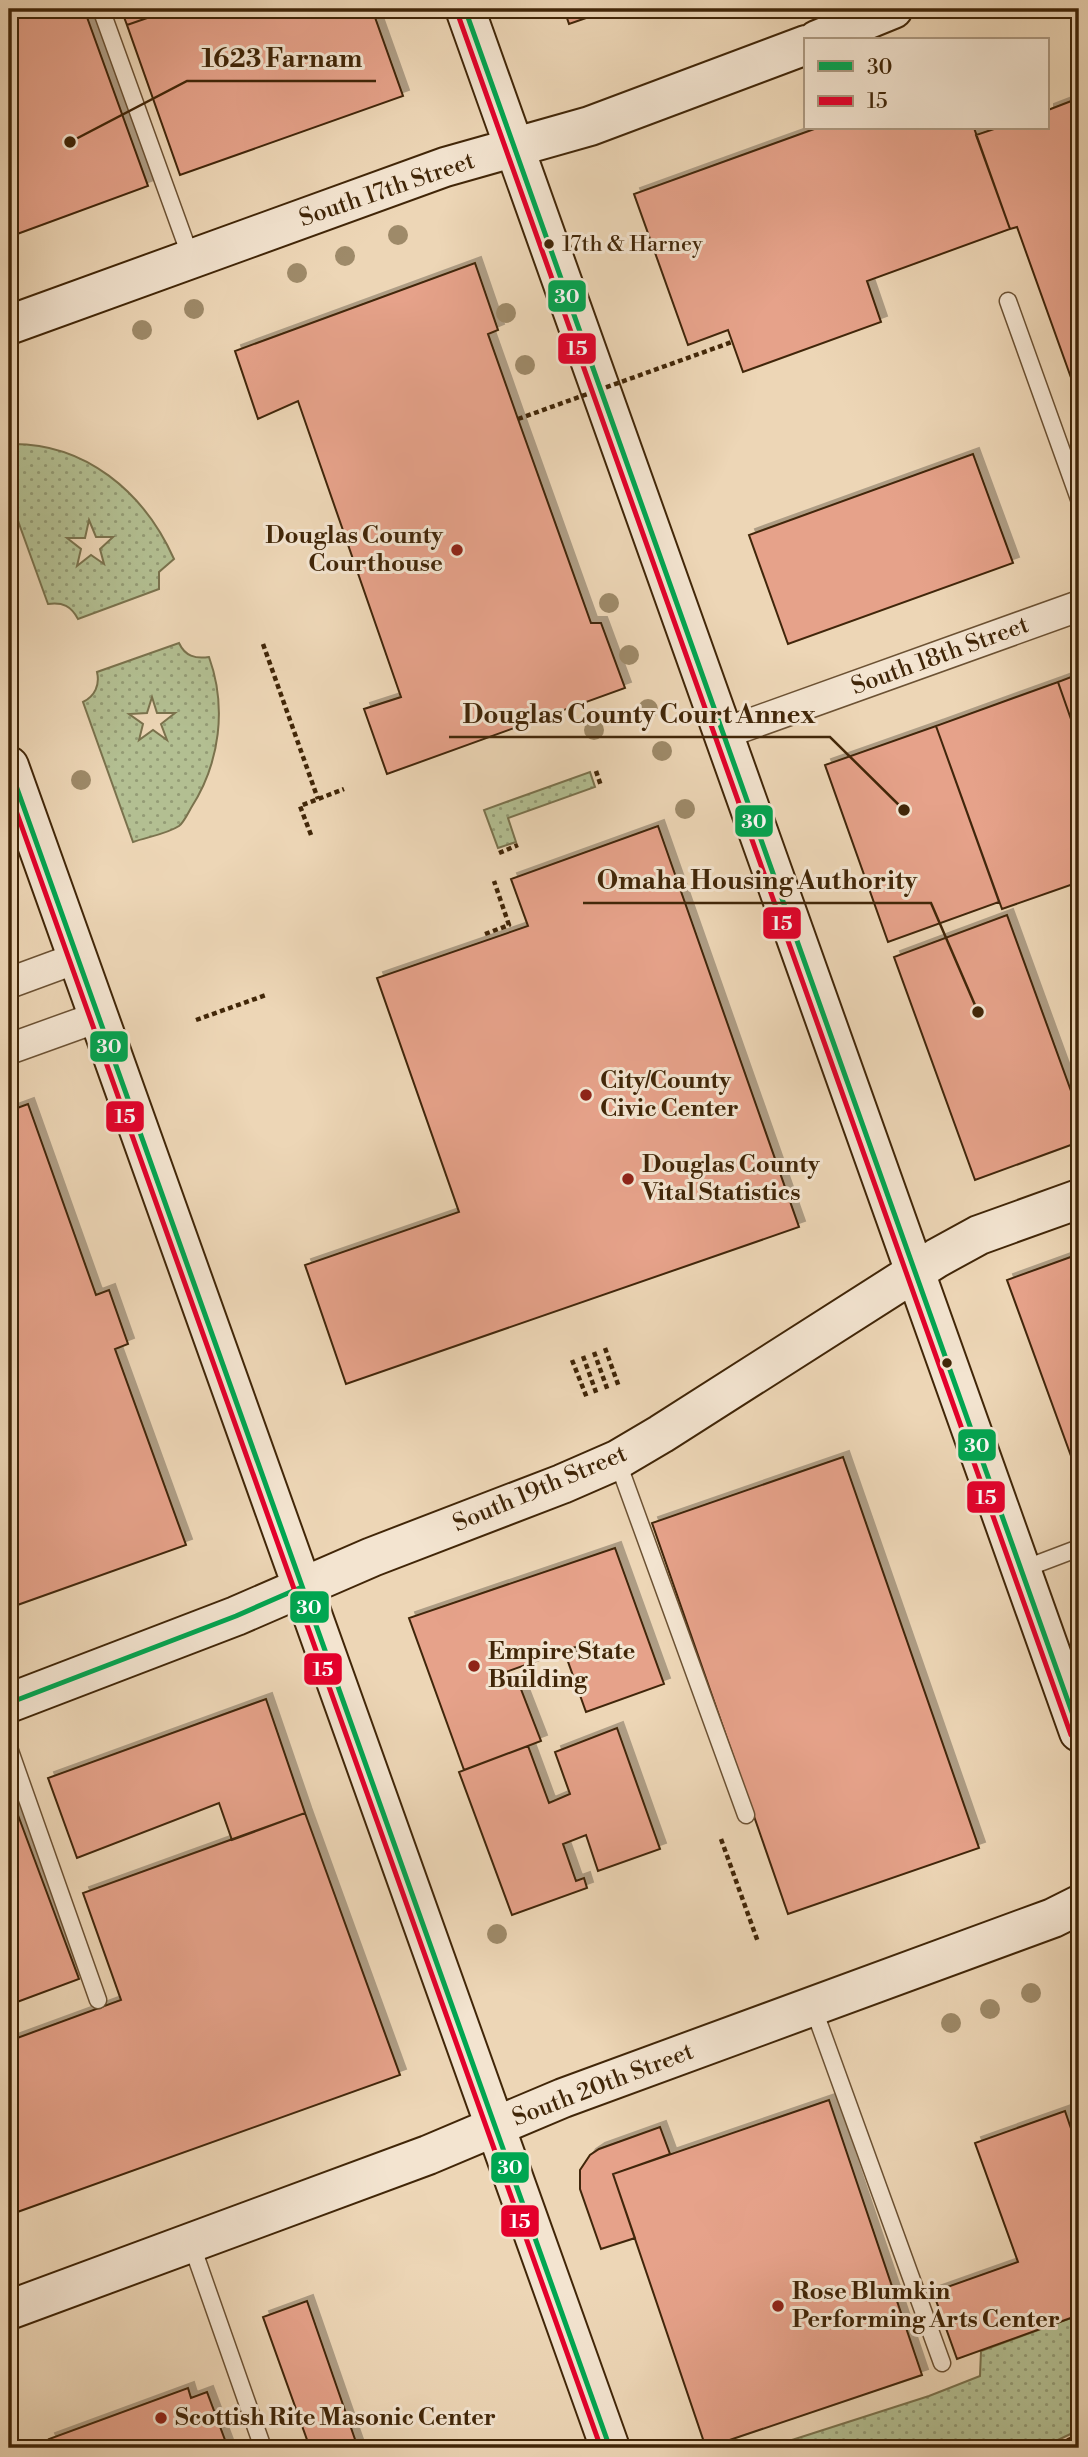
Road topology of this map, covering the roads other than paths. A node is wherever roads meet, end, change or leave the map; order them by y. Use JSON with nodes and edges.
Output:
{"nodes":[{"id":1,"x":101,"y":9,"type":"edge"},
{"id":2,"x":465,"y":9,"type":"edge"},
{"id":3,"x":893,"y":9,"type":"edge"},
{"id":4,"x":822,"y":38,"type":"edge"},
{"id":5,"x":804,"y":46,"type":"edge"},
{"id":6,"x":514,"y":149,"type":"junction"},
{"id":7,"x":191,"y":258,"type":"junction"},
{"id":8,"x":1008,"y":301,"type":"dead end"},
{"id":9,"x":9,"y":325,"type":"edge"},
{"id":10,"x":1079,"y":499,"type":"edge"},
{"id":11,"x":1079,"y":606,"type":"edge"},
{"id":12,"x":722,"y":734,"type":"junction"},
{"id":13,"x":9,"y":766,"type":"edge"},
{"id":14,"x":77,"y":958,"type":"junction"},
{"id":15,"x":9,"y":983,"type":"edge"},
{"id":16,"x":98,"y":1017,"type":"junction"},
{"id":17,"x":9,"y":1049,"type":"edge"},
{"id":18,"x":1079,"y":1199,"type":"edge"},
{"id":19,"x":914,"y":1271,"type":"junction"},
{"id":20,"x":617,"y":1460,"type":"junction"},
{"id":21,"x":1079,"y":1548,"type":"edge"},
{"id":22,"x":1021,"y":1570,"type":"junction"},
{"id":23,"x":302,"y":1587,"type":"junction"},
{"id":24,"x":9,"y":1703,"type":"edge"},
{"id":25,"x":1079,"y":1732,"type":"edge"},
{"id":26,"x":9,"y":1748,"type":"edge"},
{"id":27,"x":746,"y":1815,"type":"dead end"},
{"id":28,"x":1079,"y":1905,"type":"edge"},
{"id":29,"x":98,"y":2000,"type":"dead end"},
{"id":30,"x":813,"y":2007,"type":"junction"},
{"id":31,"x":495,"y":2127,"type":"junction"},
{"id":32,"x":191,"y":2243,"type":"junction"},
{"id":33,"x":9,"y":2310,"type":"edge"},
{"id":34,"x":942,"y":2363,"type":"dead end"},
{"id":35,"x":263,"y":2448,"type":"edge"},
{"id":36,"x":610,"y":2448,"type":"edge"}],
"edges":[{"from":1,"to":7,"type":"lane"},
{"from":2,"to":6,"type":"main road"},
{"from":3,"to":4,"type":"main road"},
{"from":5,"to":6,"type":"main road","name":"South 17th Street"},
{"from":6,"to":7,"type":"main road","name":"South 17th Street"},
{"from":6,"to":12,"type":"main road"},
{"from":7,"to":9,"type":"main road","name":"South 17th Street"},
{"from":8,"to":10,"type":"lane"},
{"from":11,"to":12,"type":"street","name":"South 18th Street"},
{"from":12,"to":19,"type":"main road"},
{"from":13,"to":14,"type":"main road"},
{"from":14,"to":15,"type":"street"},
{"from":14,"to":16,"type":"main road"},
{"from":16,"to":17,"type":"street"},
{"from":16,"to":23,"type":"main road"},
{"from":18,"to":19,"type":"main road","name":"South 19th Street"},
{"from":19,"to":20,"type":"main road","name":"South 19th Street"},
{"from":19,"to":22,"type":"main road"},
{"from":20,"to":23,"type":"main road","name":"South 19th Street"},
{"from":20,"to":27,"type":"lane"},
{"from":21,"to":22,"type":"lane"},
{"from":22,"to":25,"type":"main road"},
{"from":23,"to":24,"type":"main road","name":"South 19th Street"},
{"from":23,"to":31,"type":"main road"},
{"from":26,"to":29,"type":"lane"},
{"from":28,"to":30,"type":"main road","name":"South 20th Street"},
{"from":30,"to":31,"type":"main road","name":"South 20th Street"},
{"from":30,"to":34,"type":"lane"},
{"from":31,"to":32,"type":"main road","name":"South 20th Street"},
{"from":31,"to":36,"type":"main road"},
{"from":32,"to":33,"type":"main road","name":"South 20th Street"},
{"from":32,"to":35,"type":"lane"}]}
